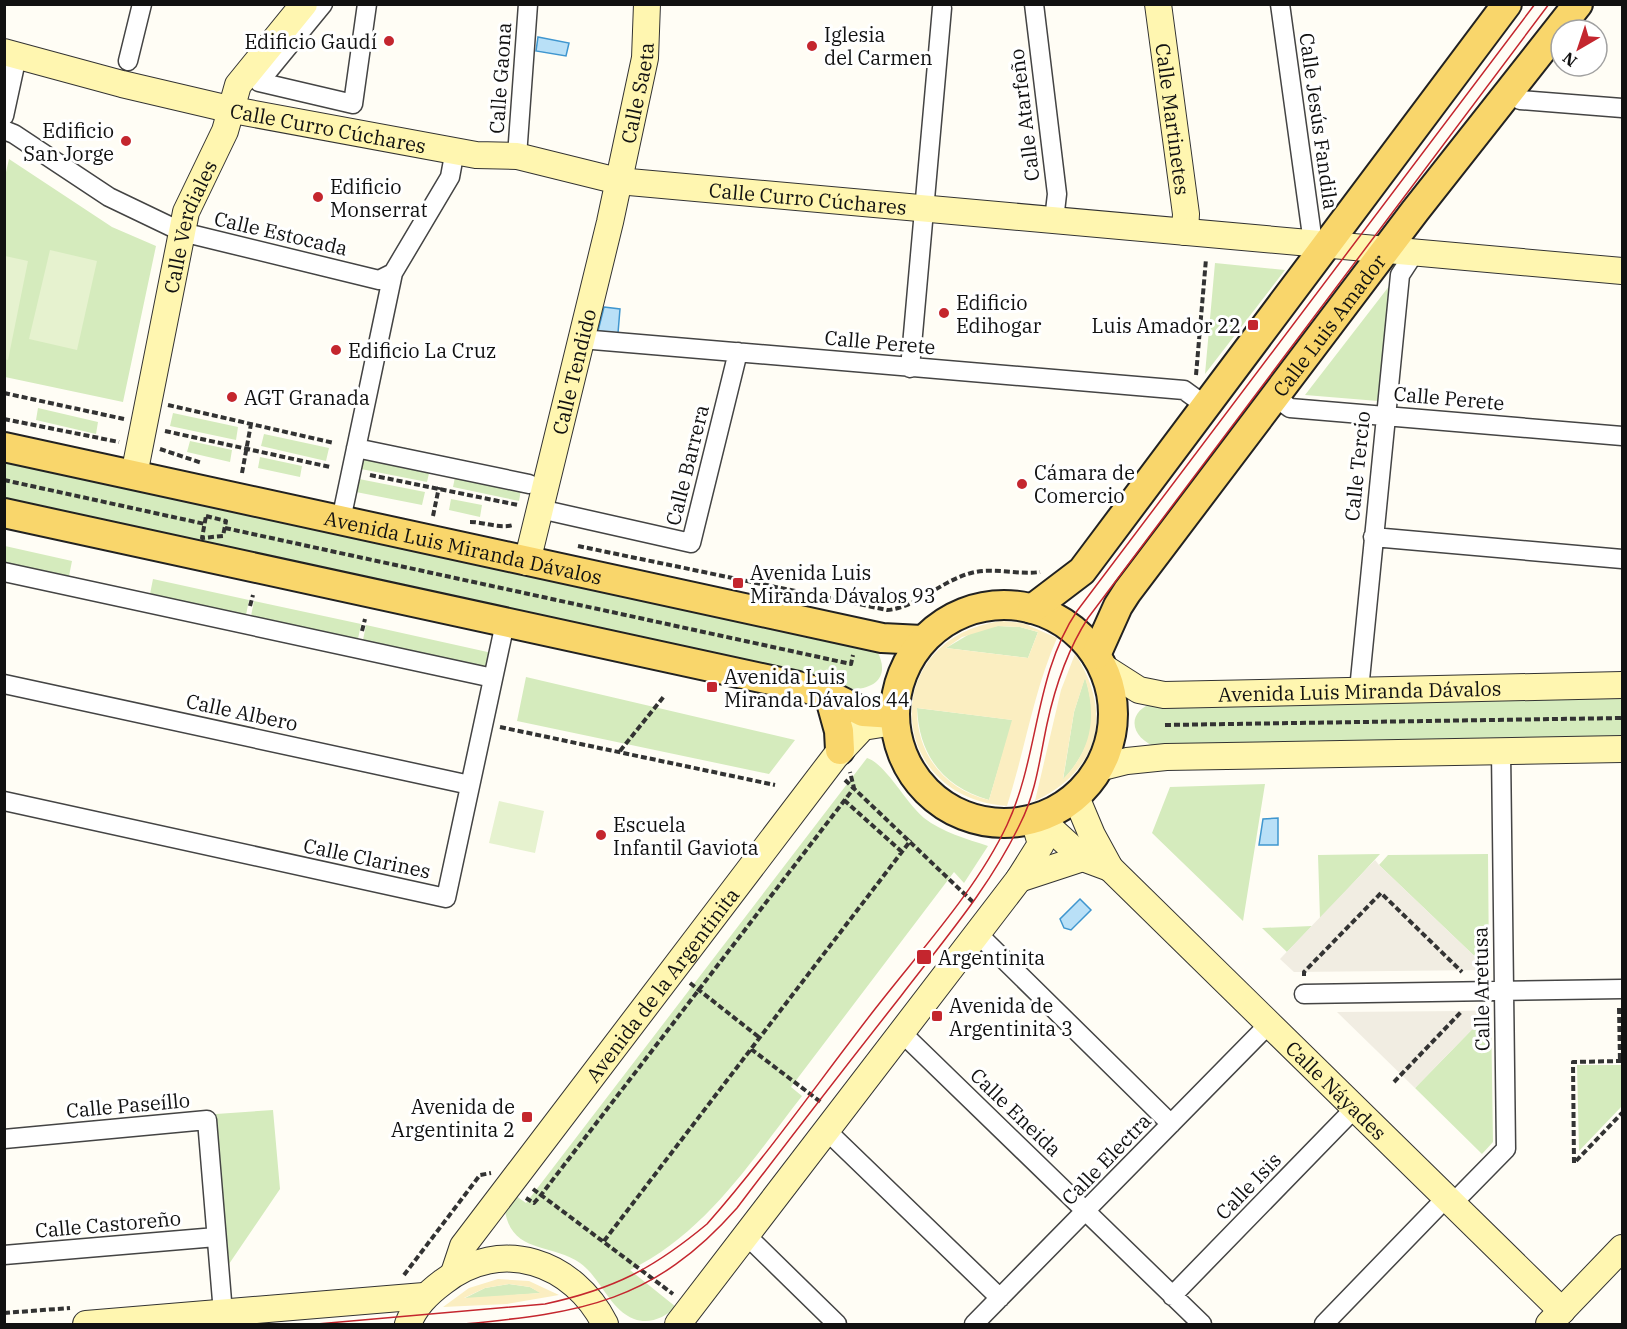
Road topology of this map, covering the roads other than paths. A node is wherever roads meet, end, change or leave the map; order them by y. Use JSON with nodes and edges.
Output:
{"nodes":[{"id":1,"x":142,"y":4,"type":"edge"},
{"id":2,"x":304,"y":4,"type":"edge"},
{"id":3,"x":323,"y":4,"type":"edge"},
{"id":4,"x":367,"y":4,"type":"edge"},
{"id":5,"x":528,"y":4,"type":"edge"},
{"id":6,"x":647,"y":4,"type":"edge"},
{"id":7,"x":1034,"y":4,"type":"edge"},
{"id":8,"x":1158,"y":4,"type":"edge"},
{"id":9,"x":1280,"y":4,"type":"edge"},
{"id":10,"x":1507,"y":4,"type":"edge"},
{"id":11,"x":1578,"y":4,"type":"edge"},
{"id":12,"x":942,"y":8,"type":"dead end"},
{"id":13,"x":11,"y":54,"type":"edge"},
{"id":14,"x":128,"y":61,"type":"dead end"},
{"id":15,"x":1510,"y":91,"type":"junction"},
{"id":16,"x":1623,"y":108,"type":"edge"},
{"id":17,"x":233,"y":110,"type":"junction"},
{"id":18,"x":4,"y":116,"type":"edge"},
{"id":19,"x":4,"y":130,"type":"edge"},
{"id":20,"x":455,"y":150,"type":"junction"},
{"id":21,"x":517,"y":156,"type":"junction"},
{"id":22,"x":618,"y":181,"type":"junction"},
{"id":23,"x":924,"y":199,"type":"junction"},
{"id":24,"x":1054,"y":220,"type":"junction"},
{"id":25,"x":182,"y":232,"type":"junction"},
{"id":26,"x":1185,"y":232,"type":"junction"},
{"id":27,"x":1321,"y":244,"type":"junction"},
{"id":28,"x":1387,"y":249,"type":"junction"},
{"id":29,"x":1415,"y":252,"type":"junction"},
{"id":30,"x":1623,"y":271,"type":"edge"},
{"id":31,"x":393,"y":273,"type":"junction"},
{"id":32,"x":581,"y":339,"type":"junction"},
{"id":33,"x":738,"y":352,"type":"junction"},
{"id":34,"x":910,"y":368,"type":"junction"},
{"id":35,"x":1275,"y":397,"type":"junction"},
{"id":36,"x":1200,"y":402,"type":"junction"},
{"id":37,"x":1384,"y":415,"type":"junction"},
{"id":38,"x":1623,"y":436,"type":"edge"},
{"id":39,"x":4,"y":447,"type":"edge"},
{"id":40,"x":356,"y":448,"type":"junction"},
{"id":41,"x":134,"y":475,"type":"junction"},
{"id":42,"x":530,"y":484,"type":"dead end"},
{"id":43,"x":532,"y":507,"type":"junction"},
{"id":44,"x":4,"y":513,"type":"edge"},
{"id":45,"x":342,"y":520,"type":"junction"},
{"id":46,"x":1373,"y":537,"type":"junction"},
{"id":47,"x":1623,"y":559,"type":"edge"},
{"id":48,"x":527,"y":562,"type":"junction"},
{"id":49,"x":4,"y":572,"type":"edge"},
{"id":50,"x":1032,"y":609,"type":"junction"},
{"id":51,"x":505,"y":623,"type":"junction"},
{"id":52,"x":922,"y":640,"type":"junction"},
{"id":53,"x":1099,"y":661,"type":"junction"},
{"id":54,"x":493,"y":678,"type":"junction"},
{"id":55,"x":4,"y":684,"type":"edge"},
{"id":56,"x":1623,"y":685,"type":"edge"},
{"id":57,"x":1359,"y":690,"type":"junction"},
{"id":58,"x":829,"y":695,"type":"junction"},
{"id":59,"x":894,"y":718,"type":"junction"},
{"id":60,"x":1623,"y":749,"type":"edge"},
{"id":61,"x":1501,"y":751,"type":"junction"},
{"id":62,"x":845,"y":760,"type":"junction"},
{"id":63,"x":1099,"y":768,"type":"junction"},
{"id":64,"x":470,"y":785,"type":"junction"},
{"id":65,"x":1076,"y":797,"type":"junction"},
{"id":66,"x":4,"y":801,"type":"edge"},
{"id":67,"x":1037,"y":819,"type":"junction"},
{"id":68,"x":1083,"y":858,"type":"junction"},
{"id":69,"x":1110,"y":868,"type":"junction"},
{"id":70,"x":1019,"y":879,"type":"junction"},
{"id":71,"x":978,"y":934,"type":"junction"},
{"id":72,"x":1304,"y":987,"type":"road end"},
{"id":73,"x":1504,"y":990,"type":"junction"},
{"id":74,"x":1621,"y":996,"type":"edge"},
{"id":75,"x":1269,"y":1024,"type":"junction"},
{"id":76,"x":902,"y":1033,"type":"junction"},
{"id":77,"x":1355,"y":1108,"type":"junction"},
{"id":78,"x":1171,"y":1124,"type":"junction"},
{"id":79,"x":826,"y":1131,"type":"junction"},
{"id":80,"x":4,"y":1139,"type":"edge"},
{"id":81,"x":1449,"y":1201,"type":"junction"},
{"id":82,"x":1085,"y":1211,"type":"junction"},
{"id":83,"x":747,"y":1236,"type":"junction"},
{"id":84,"x":216,"y":1237,"type":"junction"},
{"id":85,"x":1623,"y":1248,"type":"edge"},
{"id":86,"x":4,"y":1255,"type":"edge"},
{"id":87,"x":454,"y":1273,"type":"junction"},
{"id":88,"x":424,"y":1296,"type":"junction"},
{"id":89,"x":1172,"y":1296,"type":"junction"},
{"id":90,"x":1000,"y":1298,"type":"junction"},
{"id":91,"x":223,"y":1313,"type":"junction"},
{"id":92,"x":83,"y":1316,"type":"edge"},
{"id":93,"x":1556,"y":1318,"type":"edge"},
{"id":94,"x":408,"y":1324,"type":"edge"},
{"id":95,"x":605,"y":1324,"type":"edge"},
{"id":96,"x":678,"y":1324,"type":"edge"},
{"id":97,"x":837,"y":1324,"type":"edge"},
{"id":98,"x":974,"y":1324,"type":"edge"},
{"id":99,"x":1202,"y":1324,"type":"edge"},
{"id":100,"x":1324,"y":1324,"type":"edge"}],
"edges":[{"from":1,"to":14,"type":"street"},
{"from":2,"to":17,"type":"street","name":"Calle Verdiales"},
{"from":3,"to":4,"type":"street"},
{"from":5,"to":21,"type":"street","name":"Calle Gaona"},
{"from":6,"to":22,"type":"street","name":"Calle Saeta"},
{"from":7,"to":24,"type":"street","name":"Calle Atarfeño"},
{"from":8,"to":26,"type":"street","name":"Calle Martinetes"},
{"from":9,"to":27,"type":"street","name":"Calle Jesús Fandila"},
{"from":10,"to":27,"type":"main road"},
{"from":11,"to":15,"type":"main road","name":"Calle Luis Amador"},
{"from":12,"to":23,"type":"street"},
{"from":13,"to":17,"type":"street","name":"Calle Curro Cúchares"},
{"from":13,"to":18,"type":"street"},
{"from":15,"to":16,"type":"street"},
{"from":15,"to":28,"type":"main road","name":"Calle Luis Amador"},
{"from":17,"to":20,"type":"street","name":"Calle Curro Cúchares"},
{"from":17,"to":25,"type":"street","name":"Calle Verdiales"},
{"from":19,"to":25,"type":"street","name":"Calle Estocada"},
{"from":20,"to":21,"type":"street","name":"Calle Curro Cúchares"},
{"from":20,"to":31,"type":"street"},
{"from":21,"to":22,"type":"street","name":"Calle Curro Cúchares"},
{"from":22,"to":23,"type":"street","name":"Calle Curro Cúchares"},
{"from":22,"to":32,"type":"street","name":"Calle Tendido"},
{"from":23,"to":24,"type":"street","name":"Calle Curro Cúchares"},
{"from":23,"to":34,"type":"street"},
{"from":24,"to":26,"type":"street","name":"Calle Curro Cúchares"},
{"from":25,"to":31,"type":"street","name":"Calle Estocada"},
{"from":25,"to":41,"type":"street","name":"Calle Verdiales"},
{"from":26,"to":27,"type":"street","name":"Calle Curro Cúchares"},
{"from":27,"to":28,"type":"street","name":"Calle Curro Cúchares"},
{"from":27,"to":36,"type":"main road"},
{"from":28,"to":29,"type":"street","name":"Calle Curro Cúchares"},
{"from":28,"to":35,"type":"main road","name":"Calle Luis Amador"},
{"from":29,"to":30,"type":"street","name":"Calle Curro Cúchares"},
{"from":29,"to":37,"type":"street","name":"Calle Tercio"},
{"from":31,"to":40,"type":"street"},
{"from":32,"to":33,"type":"street","name":"Calle Perete"},
{"from":32,"to":43,"type":"street","name":"Calle Tendido"},
{"from":33,"to":34,"type":"street","name":"Calle Perete"},
{"from":33,"to":43,"type":"street","name":"Calle Barrera"},
{"from":34,"to":36,"type":"street","name":"Calle Perete"},
{"from":35,"to":37,"type":"street","name":"Calle Perete"},
{"from":35,"to":53,"type":"main road","name":"Calle Luis Amador"},
{"from":36,"to":50,"type":"main road"},
{"from":37,"to":38,"type":"street","name":"Calle Perete"},
{"from":37,"to":46,"type":"street","name":"Calle Tercio"},
{"from":39,"to":41,"type":"main road","name":"Avenida Luis Miranda Dávalos"},
{"from":40,"to":42,"type":"street"},
{"from":40,"to":45,"type":"street"},
{"from":41,"to":45,"type":"main road","name":"Avenida Luis Miranda Dávalos"},
{"from":43,"to":48,"type":"street","name":"Calle Tendido"},
{"from":44,"to":51,"type":"main road"},
{"from":45,"to":48,"type":"main road","name":"Avenida Luis Miranda Dávalos"},
{"from":46,"to":47,"type":"street"},
{"from":46,"to":57,"type":"street","name":"Calle Tercio"},
{"from":48,"to":52,"type":"main road","name":"Avenida Luis Miranda Dávalos"},
{"from":49,"to":54,"type":"street"},
{"from":50,"to":52,"type":"main road"},
{"from":50,"to":53,"type":"main road"},
{"from":51,"to":54,"type":"street","name":"Calle Clarines"},
{"from":51,"to":58,"type":"main road"},
{"from":52,"to":59,"type":"main road"},
{"from":53,"to":57,"type":"street","name":"Avenida Luis Miranda Dávalos"},
{"from":53,"to":63,"type":"main road"},
{"from":54,"to":64,"type":"street","name":"Calle Clarines"},
{"from":55,"to":64,"type":"street","name":"Calle Albero"},
{"from":56,"to":57,"type":"street","name":"Avenida Luis Miranda Dávalos"},
{"from":58,"to":59,"type":"main road"},
{"from":58,"to":62,"type":"main road"},
{"from":59,"to":62,"type":"street","name":"Avenida de la Argentinita"},
{"from":59,"to":67,"type":"main road"},
{"from":60,"to":61,"type":"street"},
{"from":61,"to":63,"type":"street"},
{"from":61,"to":73,"type":"street","name":"Calle Aretusa"},
{"from":62,"to":87,"type":"street","name":"Avenida de la Argentinita"},
{"from":63,"to":65,"type":"main road"},
{"from":64,"to":66,"type":"street","name":"Calle Clarines"},
{"from":65,"to":67,"type":"main road"},
{"from":65,"to":69,"type":"street","name":"Calle Náyades"},
{"from":67,"to":68,"type":"street","name":"Calle Náyades"},
{"from":67,"to":70,"type":"street"},
{"from":68,"to":69,"type":"street","name":"Calle Náyades"},
{"from":68,"to":70,"type":"street"},
{"from":69,"to":75,"type":"street","name":"Calle Náyades"},
{"from":70,"to":71,"type":"street"},
{"from":71,"to":76,"type":"street"},
{"from":71,"to":78,"type":"street"},
{"from":72,"to":73,"type":"street"},
{"from":73,"to":74,"type":"street"},
{"from":73,"to":81,"type":"street","name":"Calle Aretusa"},
{"from":75,"to":77,"type":"street","name":"Calle Náyades"},
{"from":75,"to":78,"type":"street","name":"Calle Electra"},
{"from":76,"to":79,"type":"street"},
{"from":76,"to":82,"type":"street","name":"Calle Eneida"},
{"from":77,"to":81,"type":"street","name":"Calle Náyades"},
{"from":77,"to":89,"type":"street","name":"Calle Isis"},
{"from":78,"to":82,"type":"street","name":"Calle Electra"},
{"from":79,"to":83,"type":"street"},
{"from":79,"to":90,"type":"street"},
{"from":80,"to":84,"type":"street","name":"Calle Paseíllo"},
{"from":81,"to":93,"type":"street","name":"Calle Náyades"},
{"from":81,"to":100,"type":"street","name":"Calle Aretusa"},
{"from":82,"to":89,"type":"street","name":"Calle Eneida"},
{"from":82,"to":90,"type":"street","name":"Calle Electra"},
{"from":83,"to":96,"type":"street"},
{"from":83,"to":97,"type":"street"},
{"from":84,"to":86,"type":"street","name":"Calle Castoreño"},
{"from":84,"to":91,"type":"street","name":"Calle Paseíllo"},
{"from":85,"to":93,"type":"street"},
{"from":87,"to":88,"type":"street"},
{"from":87,"to":95,"type":"street"},
{"from":88,"to":91,"type":"street"},
{"from":88,"to":94,"type":"street"},
{"from":89,"to":99,"type":"street","name":"Calle Eneida"},
{"from":90,"to":98,"type":"street","name":"Calle Electra"},
{"from":91,"to":92,"type":"street"}]}
